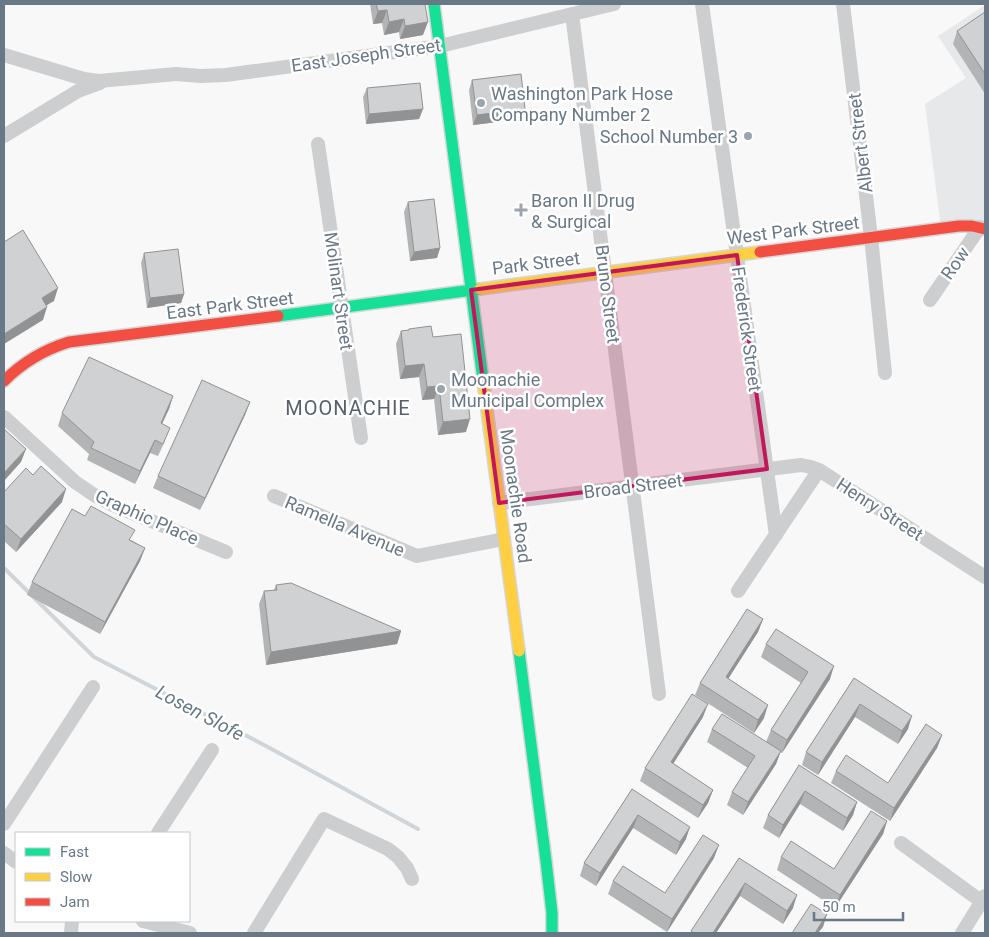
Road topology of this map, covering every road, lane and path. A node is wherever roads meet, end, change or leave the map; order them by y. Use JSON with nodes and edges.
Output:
{"nodes":[{"id":1,"x":434,"y":4,"type":"edge"},
{"id":2,"x":614,"y":4,"type":"edge"},
{"id":3,"x":702,"y":4,"type":"edge"},
{"id":4,"x":843,"y":4,"type":"edge"},
{"id":5,"x":572,"y":14,"type":"junction"},
{"id":6,"x":440,"y":46,"type":"junction"},
{"id":7,"x":4,"y":55,"type":"edge"},
{"id":8,"x":114,"y":80,"type":"junction"},
{"id":9,"x":4,"y":136,"type":"edge"},
{"id":10,"x":318,"y":144,"type":"dead end"},
{"id":11,"x":983,"y":228,"type":"edge"},
{"id":12,"x":871,"y":237,"type":"junction"},
{"id":13,"x":737,"y":255,"type":"junction"},
{"id":14,"x":605,"y":272,"type":"junction"},
{"id":15,"x":471,"y":290,"type":"junction"},
{"id":16,"x":930,"y":300,"type":"dead end"},
{"id":17,"x":342,"y":308,"type":"junction"},
{"id":18,"x":885,"y":373,"type":"dead end"},
{"id":19,"x":4,"y":381,"type":"edge"},
{"id":20,"x":4,"y":417,"type":"edge"},
{"id":21,"x":361,"y":438,"type":"dead end"},
{"id":22,"x":767,"y":469,"type":"junction"},
{"id":23,"x":819,"y":470,"type":"junction"},
{"id":24,"x":633,"y":486,"type":"junction"},
{"id":25,"x":274,"y":496,"type":"dead end"},
{"id":26,"x":499,"y":504,"type":"junction"},
{"id":27,"x":776,"y":535,"type":"junction"},
{"id":28,"x":504,"y":538,"type":"junction"},
{"id":29,"x":226,"y":552,"type":"dead end"},
{"id":30,"x":985,"y":577,"type":"edge"},
{"id":31,"x":738,"y":591,"type":"dead end"},
{"id":32,"x":93,"y":687,"type":"dead end"},
{"id":33,"x":659,"y":694,"type":"dead end"},
{"id":34,"x":212,"y":750,"type":"dead end"},
{"id":35,"x":4,"y":824,"type":"edge"},
{"id":36,"x":159,"y":832,"type":"edge"},
{"id":37,"x":901,"y":843,"type":"dead end"},
{"id":38,"x":4,"y":853,"type":"edge"},
{"id":39,"x":15,"y":861,"type":"edge"},
{"id":40,"x":412,"y":879,"type":"dead end"},
{"id":41,"x":984,"y":901,"type":"edge"},
{"id":42,"x":147,"y":922,"type":"edge"},
{"id":43,"x":190,"y":933,"type":"edge"},
{"id":44,"x":254,"y":933,"type":"edge"},
{"id":45,"x":552,"y":933,"type":"edge"},
{"id":46,"x":962,"y":933,"type":"edge"}],
"edges":[{"from":1,"to":6,"type":"street","name":"Moonachie Road"},
{"from":2,"to":5,"type":"street","name":"East Joseph Street"},
{"from":3,"to":13,"type":"street","name":"Frederick Street"},
{"from":4,"to":12,"type":"street","name":"Albert Street"},
{"from":5,"to":6,"type":"street","name":"East Joseph Street"},
{"from":5,"to":14,"type":"street","name":"Bruno Street"},
{"from":6,"to":8,"type":"street","name":"East Joseph Street"},
{"from":6,"to":15,"type":"street","name":"Moonachie Road"},
{"from":7,"to":8,"type":"street","name":"East Joseph Street"},
{"from":8,"to":9,"type":"street","name":"East Joseph Street"},
{"from":10,"to":17,"type":"street","name":"Molinart Street"},
{"from":11,"to":12,"type":"street","name":"West Park Street"},
{"from":11,"to":16,"type":"street","name":"Row"},
{"from":12,"to":13,"type":"street","name":"West Park Street"},
{"from":12,"to":18,"type":"street","name":"Albert Street"},
{"from":13,"to":14,"type":"street","name":"West Park Street"},
{"from":13,"to":22,"type":"street","name":"Frederick Street"},
{"from":14,"to":15,"type":"street","name":"Park Street"},
{"from":14,"to":24,"type":"street","name":"Bruno Street"},
{"from":15,"to":17,"type":"street","name":"East Park Street"},
{"from":15,"to":26,"type":"street","name":"Moonachie Road"},
{"from":17,"to":19,"type":"street","name":"East Park Street"},
{"from":17,"to":21,"type":"street","name":"Molinart Street"},
{"from":20,"to":29,"type":"street","name":"Graphic Place"},
{"from":22,"to":23,"type":"street","name":"Henry Street"},
{"from":22,"to":24,"type":"street","name":"Broad Street"},
{"from":22,"to":27,"type":"street","name":"Frederick Street"},
{"from":23,"to":27,"type":"street"},
{"from":23,"to":30,"type":"street","name":"Henry Street"},
{"from":24,"to":26,"type":"street","name":"Broad Street"},
{"from":24,"to":33,"type":"street","name":"Bruno Street"},
{"from":25,"to":28,"type":"street","name":"Ramella Avenue"},
{"from":26,"to":28,"type":"street","name":"Moonachie Road"},
{"from":27,"to":31,"type":"street"},
{"from":28,"to":45,"type":"street","name":"Moonachie Road"},
{"from":32,"to":35,"type":"street"},
{"from":34,"to":36,"type":"street"},
{"from":37,"to":41,"type":"street"},
{"from":38,"to":39,"type":"street"},
{"from":40,"to":44,"type":"street"},
{"from":41,"to":46,"type":"street"},
{"from":42,"to":43,"type":"street"}]}
